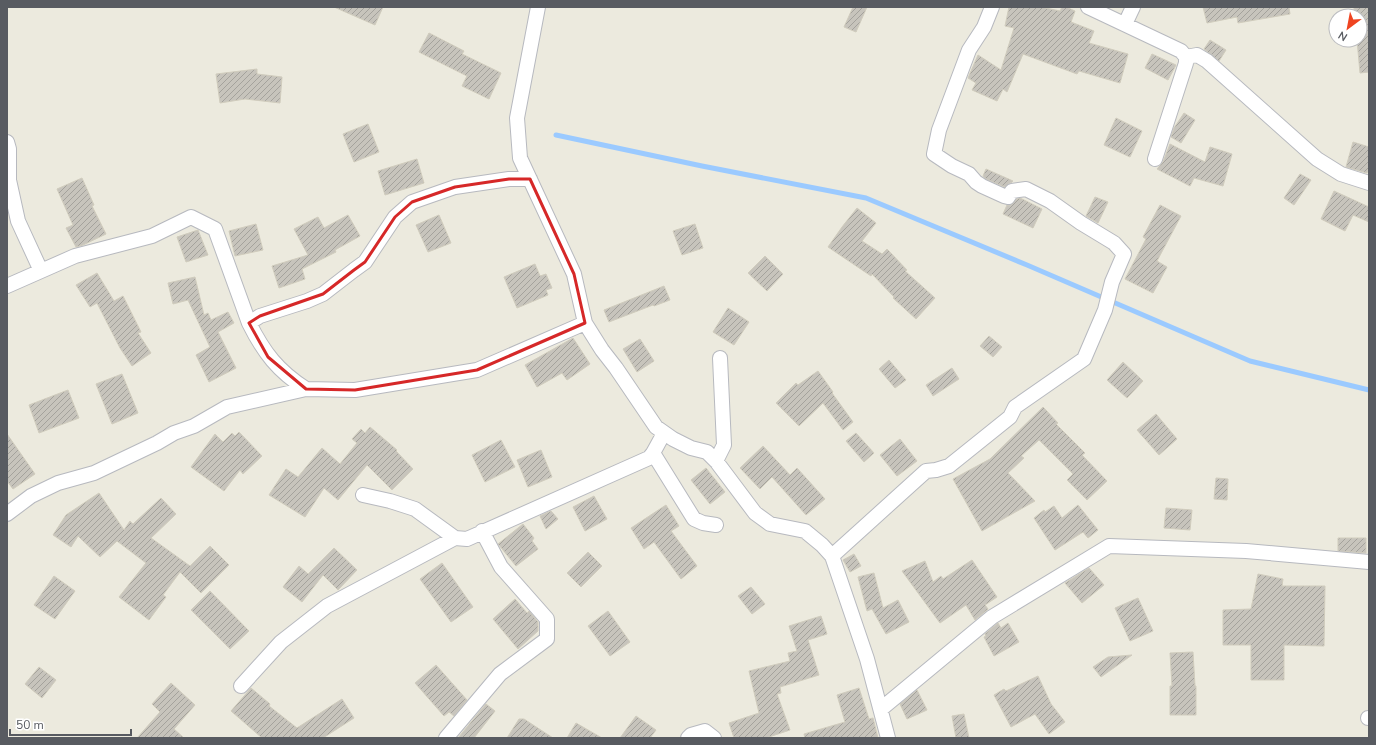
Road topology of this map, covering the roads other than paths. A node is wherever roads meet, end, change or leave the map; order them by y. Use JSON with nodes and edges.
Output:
{"nodes":[{"id":1,"x":538,"y":7,"type":"edge"},
{"id":2,"x":992,"y":7,"type":"edge"},
{"id":3,"x":1088,"y":7,"type":"edge"},
{"id":4,"x":1133,"y":7,"type":"edge"},
{"id":5,"x":1125,"y":24,"type":"junction"},
{"id":6,"x":1186,"y":57,"type":"junction"},
{"id":7,"x":7,"y":142,"type":"edge"},
{"id":8,"x":1154,"y":159,"type":"dead end"},
{"id":9,"x":530,"y":179,"type":"junction"},
{"id":10,"x":1369,"y":183,"type":"edge"},
{"id":11,"x":41,"y":271,"type":"junction"},
{"id":12,"x":7,"y":286,"type":"edge"},
{"id":13,"x":249,"y":323,"type":"junction"},
{"id":14,"x":585,"y":323,"type":"junction"},
{"id":15,"x":720,"y":358,"type":"dead end"},
{"id":16,"x":306,"y":389,"type":"junction"},
{"id":17,"x":664,"y":433,"type":"junction"},
{"id":18,"x":653,"y":453,"type":"junction"},
{"id":19,"x":716,"y":461,"type":"junction"},
{"id":20,"x":363,"y":495,"type":"dead end"},
{"id":21,"x":7,"y":514,"type":"edge"},
{"id":22,"x":716,"y":526,"type":"dead end"},
{"id":23,"x":482,"y":531,"type":"junction"},
{"id":24,"x":455,"y":538,"type":"junction"},
{"id":25,"x":832,"y":556,"type":"junction"},
{"id":26,"x":1369,"y":562,"type":"edge"},
{"id":27,"x":241,"y":686,"type":"dead end"},
{"id":28,"x":881,"y":709,"type":"junction"},
{"id":29,"x":446,"y":738,"type":"edge"},
{"id":30,"x":688,"y":738,"type":"edge"},
{"id":31,"x":714,"y":738,"type":"edge"},
{"id":32,"x":888,"y":738,"type":"edge"}],
"edges":[{"from":1,"to":9,"type":"street"},
{"from":2,"to":25,"type":"street"},
{"from":3,"to":5,"type":"street"},
{"from":4,"to":5,"type":"street"},
{"from":5,"to":6,"type":"street"},
{"from":6,"to":8,"type":"street"},
{"from":6,"to":10,"type":"street"},
{"from":7,"to":11,"type":"street"},
{"from":9,"to":13,"type":"street"},
{"from":9,"to":14,"type":"street"},
{"from":11,"to":12,"type":"street"},
{"from":11,"to":13,"type":"street"},
{"from":13,"to":16,"type":"street"},
{"from":14,"to":16,"type":"street"},
{"from":14,"to":17,"type":"street"},
{"from":15,"to":19,"type":"street"},
{"from":16,"to":21,"type":"street"},
{"from":17,"to":18,"type":"street"},
{"from":17,"to":19,"type":"street"},
{"from":18,"to":22,"type":"street"},
{"from":18,"to":23,"type":"street"},
{"from":19,"to":25,"type":"street"},
{"from":20,"to":24,"type":"street"},
{"from":23,"to":24,"type":"street"},
{"from":23,"to":29,"type":"street"},
{"from":24,"to":27,"type":"street"},
{"from":25,"to":28,"type":"street"},
{"from":26,"to":28,"type":"street"},
{"from":28,"to":32,"type":"street"},
{"from":30,"to":31,"type":"street"}]}
